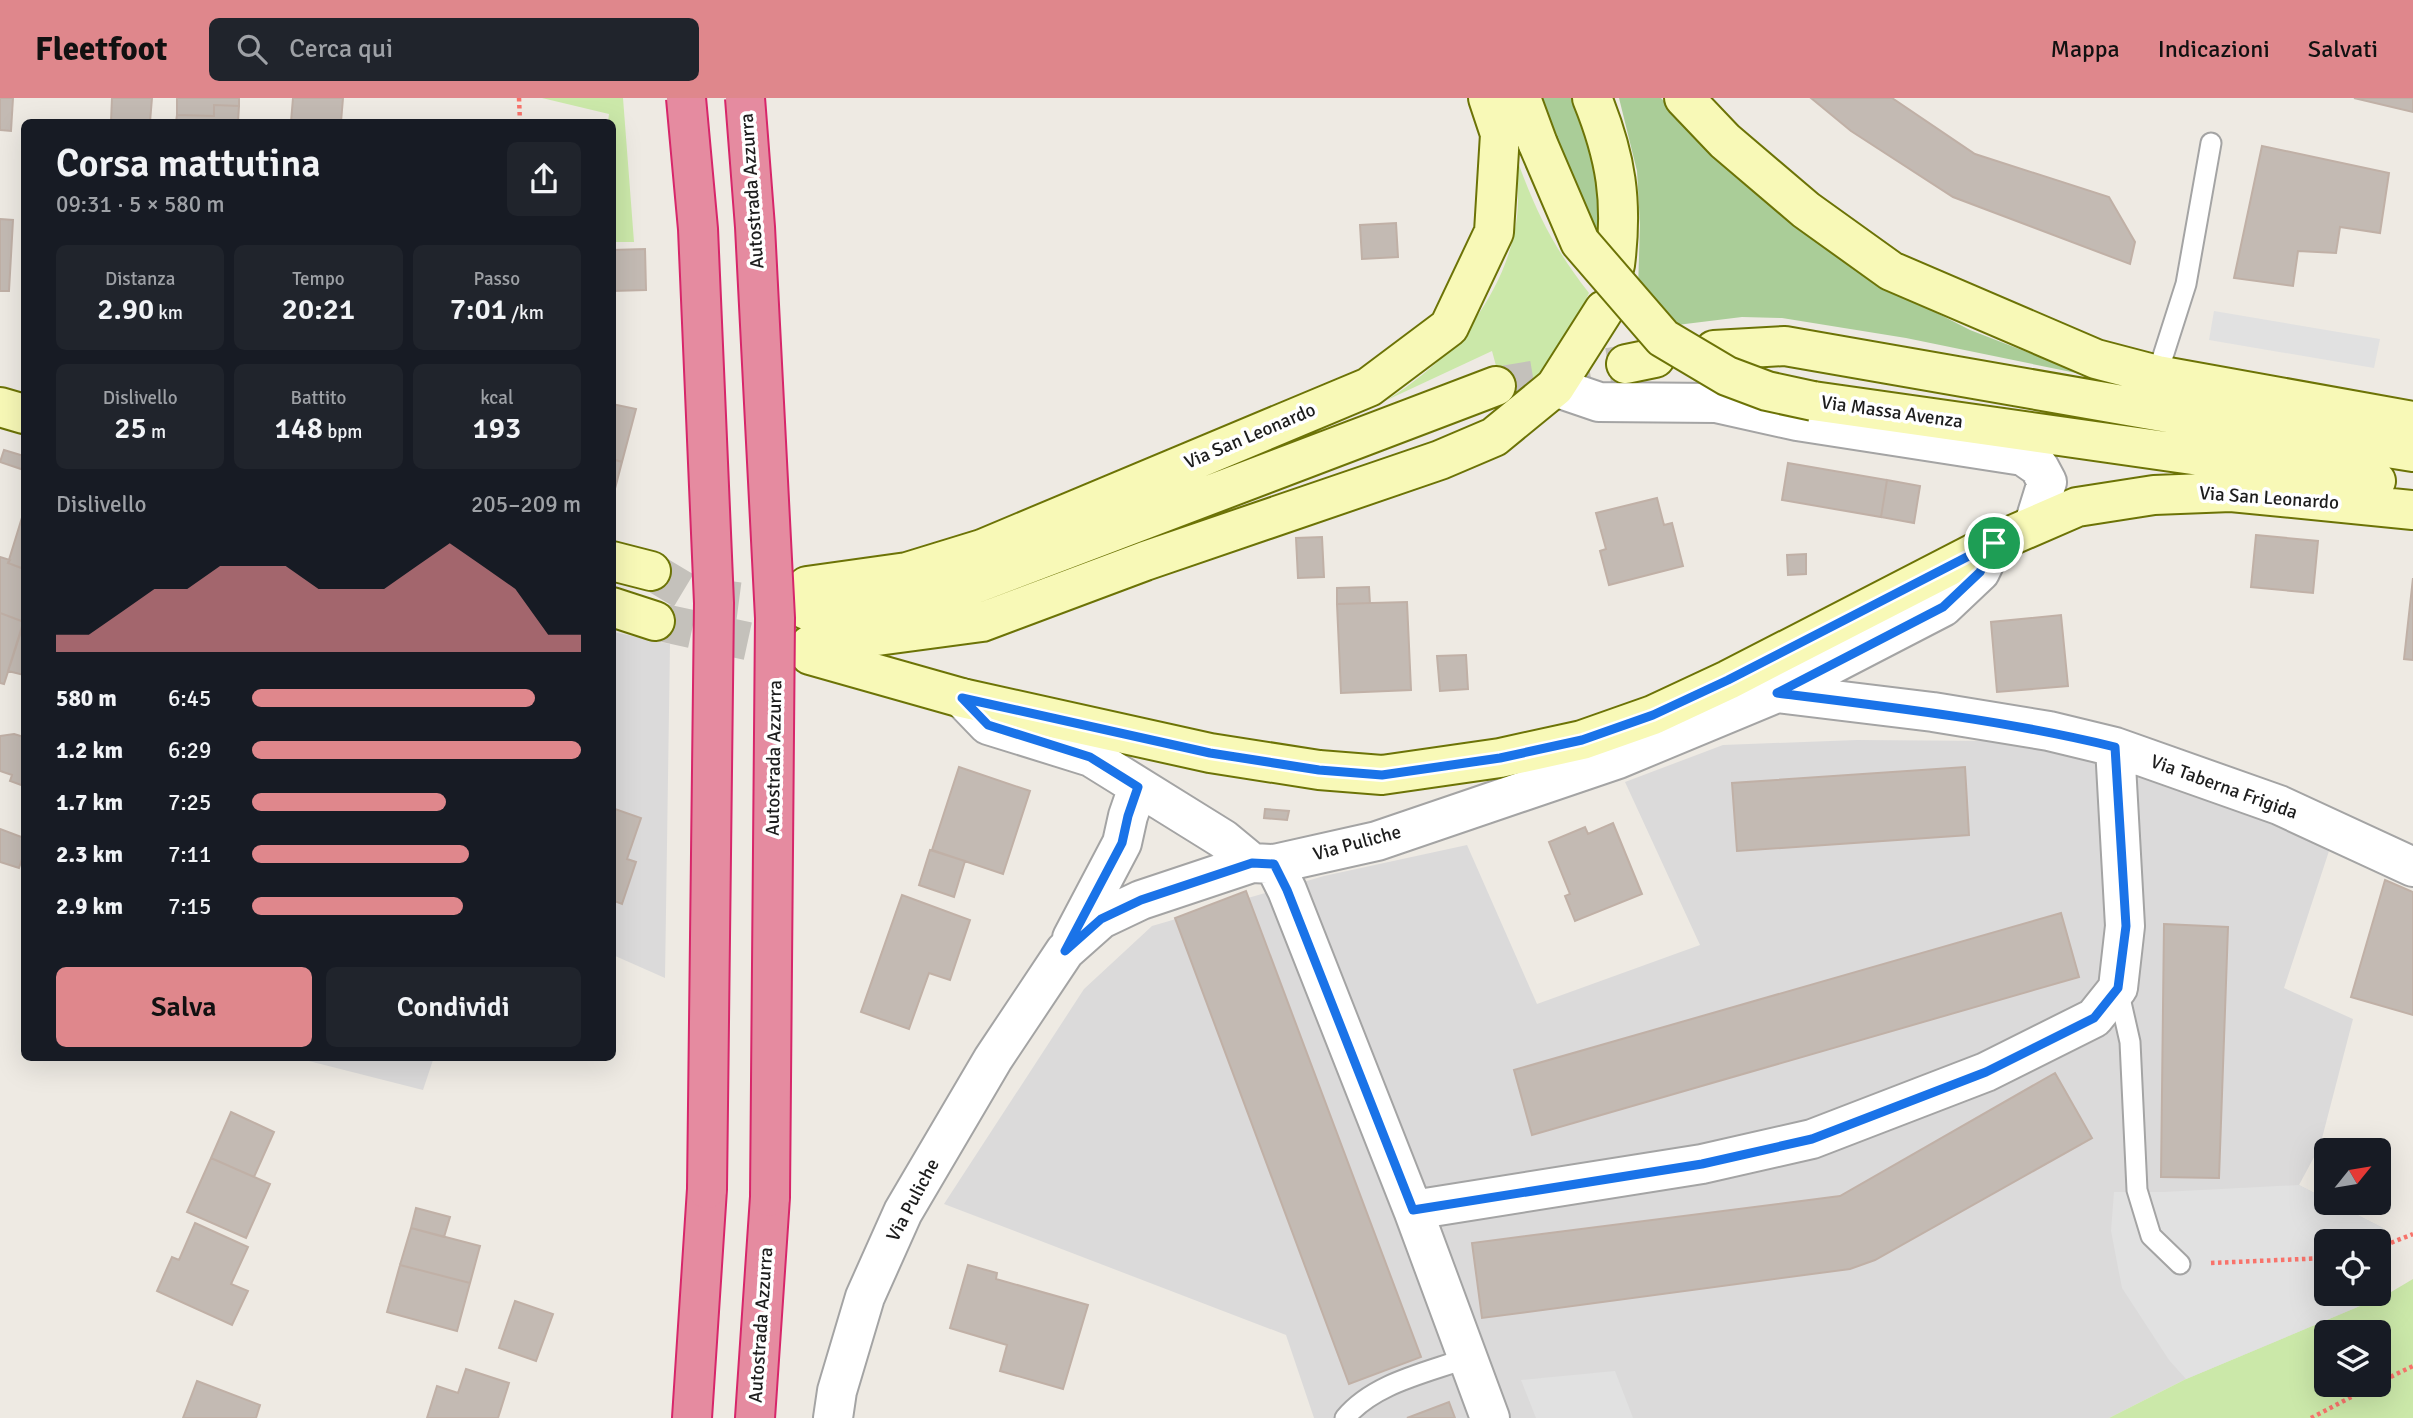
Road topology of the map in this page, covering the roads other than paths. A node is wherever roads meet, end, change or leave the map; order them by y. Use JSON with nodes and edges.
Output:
{"nodes":[{"id":1,"x":686,"y":98,"type":"edge"},
{"id":2,"x":745,"y":98,"type":"edge"},
{"id":3,"x":1488,"y":98,"type":"edge"},
{"id":4,"x":1521,"y":98,"type":"edge"},
{"id":5,"x":1592,"y":98,"type":"edge"},
{"id":6,"x":1684,"y":98,"type":"edge"},
{"id":7,"x":2211,"y":143,"type":"dead end"},
{"id":8,"x":1615,"y":265,"type":"dead end"},
{"id":9,"x":1604,"y":310,"type":"dead end"},
{"id":10,"x":1714,"y":350,"type":"dead end"},
{"id":11,"x":2157,"y":375,"type":"junction"},
{"id":12,"x":1496,"y":386,"type":"tunnel mouth"},
{"id":13,"x":1555,"y":387,"type":"junction"},
{"id":14,"x":0,"y":407,"type":"edge"},
{"id":15,"x":21,"y":413,"type":"edge"},
{"id":16,"x":2413,"y":421,"type":"edge"},
{"id":17,"x":2413,"y":452,"type":"edge"},
{"id":18,"x":2413,"y":486,"type":"edge"},
{"id":19,"x":2413,"y":510,"type":"edge"},
{"id":20,"x":2034,"y":524,"type":"junction"},
{"id":21,"x":1994,"y":543,"type":"junction"},
{"id":22,"x":616,"y":562,"type":"edge"},
{"id":23,"x":651,"y":571,"type":"tunnel mouth"},
{"id":24,"x":616,"y":608,"type":"edge"},
{"id":25,"x":655,"y":621,"type":"tunnel mouth"},
{"id":26,"x":808,"y":624,"type":"junction"},
{"id":27,"x":1777,"y":693,"type":"junction"},
{"id":28,"x":962,"y":698,"type":"junction"},
{"id":29,"x":2115,"y":747,"type":"junction"},
{"id":30,"x":1138,"y":787,"type":"junction"},
{"id":31,"x":1263,"y":864,"type":"junction"},
{"id":32,"x":2413,"y":867,"type":"edge"},
{"id":33,"x":1065,"y":951,"type":"junction"},
{"id":34,"x":2118,"y":988,"type":"junction"},
{"id":35,"x":1413,"y":1210,"type":"junction"},
{"id":36,"x":2179,"y":1264,"type":"road end"},
{"id":37,"x":1467,"y":1358,"type":"junction"},
{"id":38,"x":692,"y":1418,"type":"edge"},
{"id":39,"x":755,"y":1418,"type":"edge"},
{"id":40,"x":833,"y":1418,"type":"edge"},
{"id":41,"x":1345,"y":1418,"type":"edge"},
{"id":42,"x":1490,"y":1418,"type":"edge"}],
"edges":[{"from":1,"to":38,"type":"highway","bridge":true},
{"from":2,"to":39,"type":"highway","name":"Autostrada Azzurra","bridge":true},
{"from":3,"to":26,"type":"main road","name":"Via San Leonardo"},
{"from":4,"to":18,"type":"main road","name":"Via Massa Avenza","bridge":true},
{"from":5,"to":8,"type":"main road"},
{"from":6,"to":11,"type":"main road"},
{"from":7,"to":11,"type":"lane"},
{"from":9,"to":13,"type":"main road"},
{"from":10,"to":17,"type":"main road"},
{"from":11,"to":16,"type":"main road"},
{"from":12,"to":26,"type":"main road","name":"Via San Leonardo"},
{"from":13,"to":20,"type":"street"},
{"from":13,"to":26,"type":"main road"},
{"from":14,"to":15,"type":"main road"},
{"from":19,"to":20,"type":"main road","name":"Via San Leonardo"},
{"from":20,"to":21,"type":"main road","name":"Via San Leonardo"},
{"from":21,"to":27,"type":"street","name":"Via Puliche"},
{"from":21,"to":28,"type":"main road","name":"Via San Leonardo"},
{"from":22,"to":23,"type":"main road"},
{"from":24,"to":25,"type":"main road"},
{"from":26,"to":28,"type":"main road","name":"Via San Leonardo"},
{"from":27,"to":29,"type":"street","name":"Via Taberna Frigida"},
{"from":27,"to":31,"type":"street","name":"Via Puliche"},
{"from":28,"to":30,"type":"street"},
{"from":29,"to":32,"type":"street","name":"Via Taberna Frigida"},
{"from":29,"to":34,"type":"street"},
{"from":30,"to":31,"type":"street"},
{"from":30,"to":33,"type":"street"},
{"from":31,"to":33,"type":"street","name":"Via Puliche"},
{"from":31,"to":35,"type":"street"},
{"from":33,"to":40,"type":"street","name":"Via Puliche"},
{"from":34,"to":35,"type":"street"},
{"from":34,"to":36,"type":"lane"},
{"from":35,"to":37,"type":"street"},
{"from":37,"to":41,"type":"lane"},
{"from":37,"to":42,"type":"street"}]}
